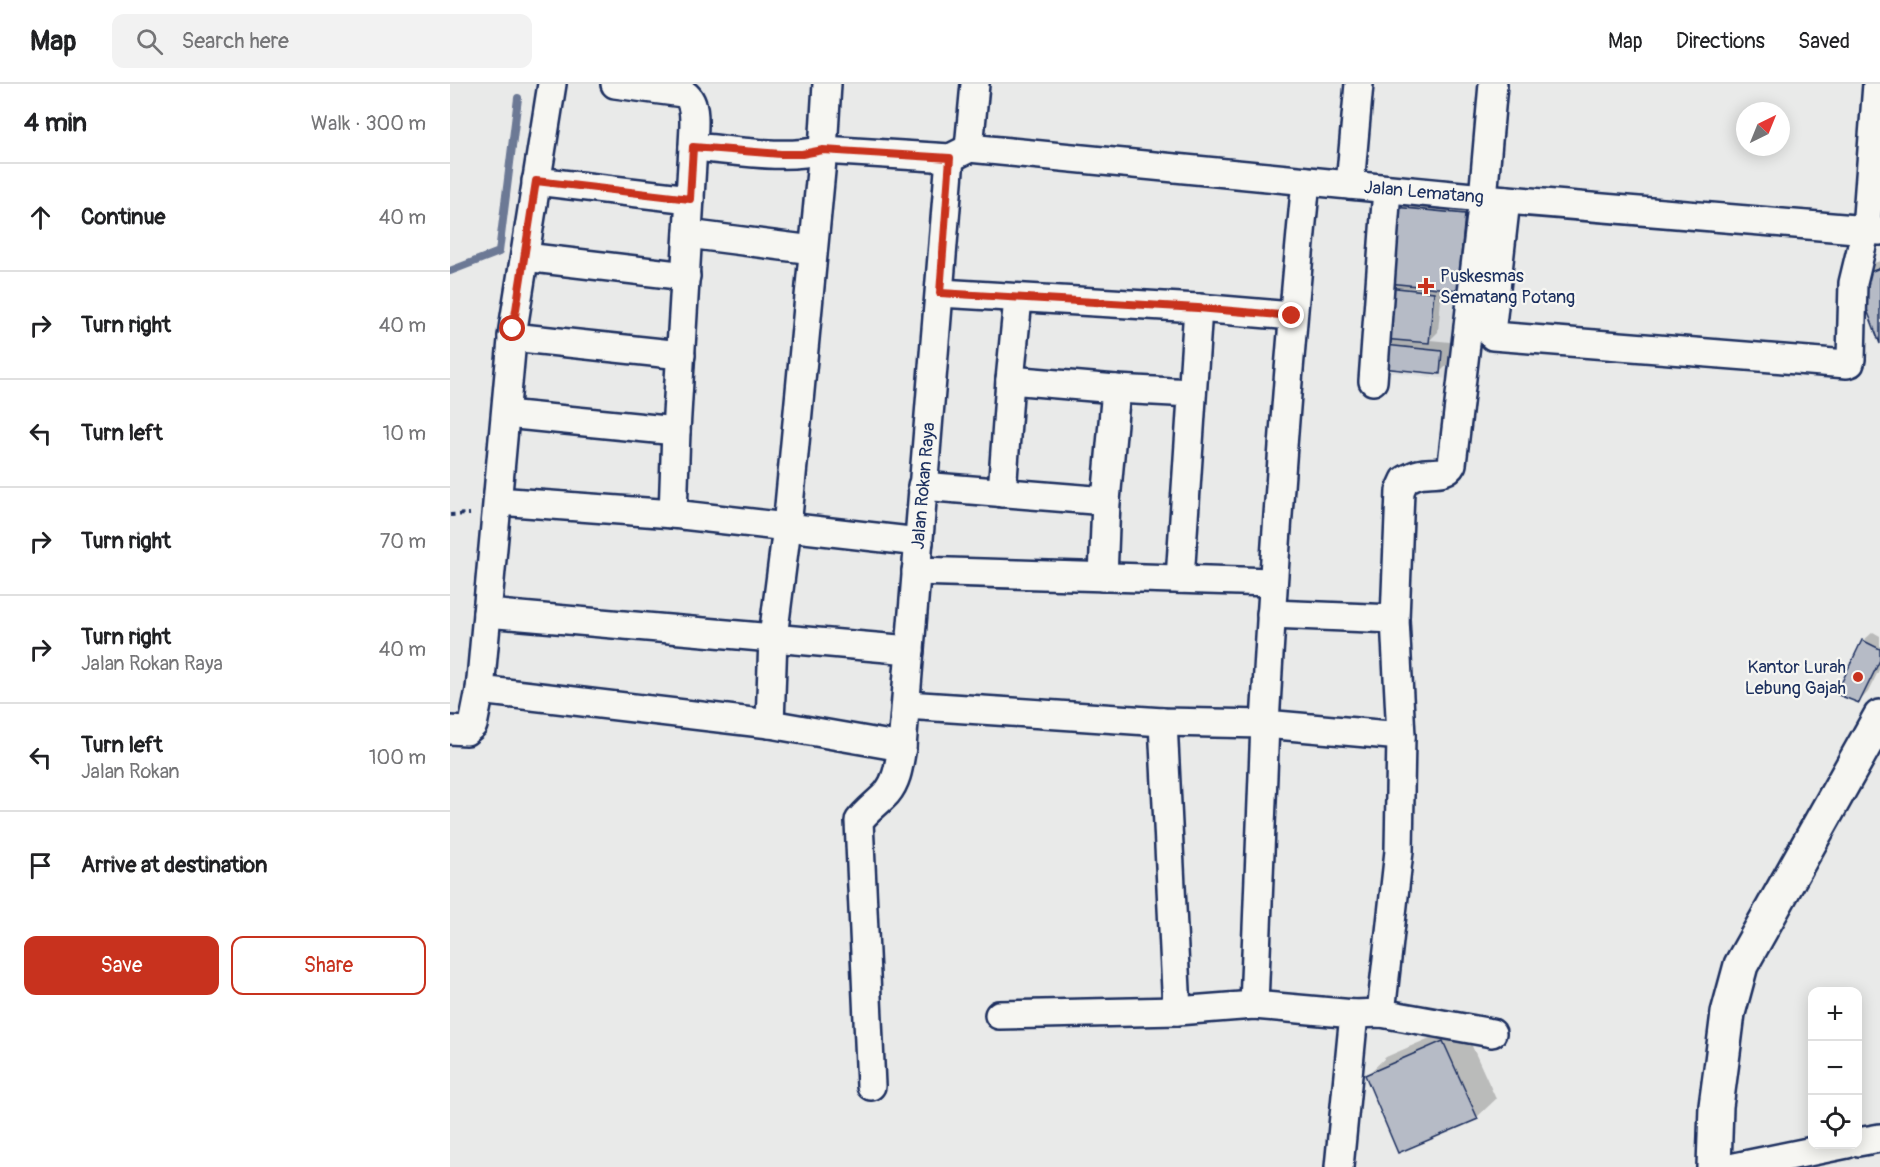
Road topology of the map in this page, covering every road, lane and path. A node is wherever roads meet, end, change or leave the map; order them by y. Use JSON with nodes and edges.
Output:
{"nodes":[{"id":1,"x":552,"y":84,"type":"edge"},
{"id":2,"x":615,"y":84,"type":"edge"},
{"id":3,"x":827,"y":84,"type":"edge"},
{"id":4,"x":975,"y":84,"type":"edge"},
{"id":5,"x":1359,"y":84,"type":"edge"},
{"id":6,"x":1493,"y":84,"type":"edge"},
{"id":7,"x":1877,"y":84,"type":"edge"},
{"id":8,"x":693,"y":147,"type":"junction"},
{"id":9,"x":823,"y":150,"type":"junction"},
{"id":10,"x":960,"y":153,"type":"junction"},
{"id":11,"x":536,"y":181,"type":"junction"},
{"id":12,"x":1306,"y":181,"type":"junction"},
{"id":13,"x":1350,"y":185,"type":"junction"},
{"id":14,"x":1387,"y":189,"type":"junction"},
{"id":15,"x":690,"y":199,"type":"junction"},
{"id":16,"x":1495,"y":199,"type":"junction"},
{"id":17,"x":1873,"y":230,"type":"edge"},
{"id":18,"x":688,"y":234,"type":"junction"},
{"id":19,"x":813,"y":250,"type":"junction"},
{"id":20,"x":525,"y":257,"type":"junction"},
{"id":21,"x":686,"y":276,"type":"junction"},
{"id":22,"x":940,"y":293,"type":"junction"},
{"id":23,"x":1484,"y":295,"type":"junction"},
{"id":24,"x":1018,"y":299,"type":"junction"},
{"id":25,"x":1198,"y":308,"type":"junction"},
{"id":26,"x":1292,"y":316,"type":"junction"},
{"id":27,"x":512,"y":337,"type":"junction"},
{"id":28,"x":681,"y":356,"type":"junction"},
{"id":29,"x":1010,"y":380,"type":"junction"},
{"id":30,"x":1373,"y":381,"type":"dead end"},
{"id":31,"x":1116,"y":389,"type":"junction"},
{"id":32,"x":1192,"y":393,"type":"junction"},
{"id":33,"x":506,"y":414,"type":"junction"},
{"id":34,"x":676,"y":431,"type":"junction"},
{"id":35,"x":922,"y":486,"type":"junction"},
{"id":36,"x":1002,"y":493,"type":"junction"},
{"id":37,"x":498,"y":501,"type":"junction"},
{"id":38,"x":1106,"y":501,"type":"junction"},
{"id":39,"x":673,"y":514,"type":"junction"},
{"id":40,"x":787,"y":528,"type":"junction"},
{"id":41,"x":919,"y":542,"type":"junction"},
{"id":42,"x":916,"y":571,"type":"junction"},
{"id":43,"x":1103,"y":577,"type":"junction"},
{"id":44,"x":1180,"y":579,"type":"junction"},
{"id":45,"x":1272,"y":582,"type":"junction"},
{"id":46,"x":488,"y":613,"type":"junction"},
{"id":47,"x":1271,"y":614,"type":"junction"},
{"id":48,"x":1395,"y":619,"type":"junction"},
{"id":49,"x":773,"y":637,"type":"junction"},
{"id":50,"x":910,"y":650,"type":"junction"},
{"id":51,"x":480,"y":690,"type":"junction"},
{"id":52,"x":906,"y":705,"type":"junction"},
{"id":53,"x":1880,"y":717,"type":"edge"},
{"id":54,"x":1163,"y":722,"type":"junction"},
{"id":55,"x":770,"y":724,"type":"junction"},
{"id":56,"x":1265,"y":724,"type":"junction"},
{"id":57,"x":450,"y":730,"type":"edge"},
{"id":58,"x":1401,"y":736,"type":"junction"},
{"id":59,"x":902,"y":747,"type":"junction"},
{"id":60,"x":1254,"y":1005,"type":"junction"},
{"id":61,"x":1177,"y":1011,"type":"junction"},
{"id":62,"x":1368,"y":1013,"type":"junction"},
{"id":63,"x":999,"y":1015,"type":"dead end"},
{"id":64,"x":1492,"y":1033,"type":"dead end"},
{"id":65,"x":871,"y":1086,"type":"dead end"},
{"id":66,"x":1880,"y":1138,"type":"edge"},
{"id":67,"x":1862,"y":1141,"type":"edge"},
{"id":68,"x":1823,"y":1149,"type":"edge"},
{"id":69,"x":1339,"y":1167,"type":"edge"},
{"id":70,"x":1714,"y":1167,"type":"edge"},
{"id":71,"x":1735,"y":1167,"type":"edge"}],
"edges":[{"from":1,"to":11,"type":"street"},
{"from":2,"to":8,"type":"street"},
{"from":3,"to":9,"type":"street"},
{"from":4,"to":10,"type":"street","name":"Jalan Rokan Raya"},
{"from":5,"to":13,"type":"street"},
{"from":6,"to":16,"type":"street"},
{"from":7,"to":17,"type":"street"},
{"from":8,"to":9,"type":"street","name":"Jalan Lematang"},
{"from":8,"to":15,"type":"street"},
{"from":9,"to":10,"type":"street","name":"Jalan Lematang"},
{"from":9,"to":19,"type":"street"},
{"from":10,"to":12,"type":"street","name":"Jalan Lematang"},
{"from":10,"to":22,"type":"street","name":"Jalan Rokan Raya"},
{"from":11,"to":15,"type":"street"},
{"from":11,"to":20,"type":"street"},
{"from":12,"to":13,"type":"street","name":"Jalan Lematang"},
{"from":12,"to":26,"type":"street"},
{"from":13,"to":14,"type":"street","name":"Jalan Lematang"},
{"from":14,"to":16,"type":"street","name":"Jalan Lematang"},
{"from":14,"to":30,"type":"street"},
{"from":15,"to":18,"type":"street"},
{"from":16,"to":17,"type":"street","name":"Jalan Lematang"},
{"from":16,"to":23,"type":"street"},
{"from":17,"to":23,"type":"street"},
{"from":18,"to":19,"type":"street"},
{"from":18,"to":21,"type":"street"},
{"from":19,"to":40,"type":"street"},
{"from":20,"to":21,"type":"street"},
{"from":20,"to":27,"type":"street"},
{"from":21,"to":28,"type":"street"},
{"from":22,"to":24,"type":"street"},
{"from":22,"to":35,"type":"street","name":"Jalan Rokan Raya"},
{"from":23,"to":48,"type":"street"},
{"from":24,"to":25,"type":"street"},
{"from":24,"to":29,"type":"street"},
{"from":25,"to":26,"type":"street"},
{"from":25,"to":32,"type":"street"},
{"from":26,"to":45,"type":"street"},
{"from":27,"to":28,"type":"street"},
{"from":27,"to":33,"type":"street"},
{"from":28,"to":34,"type":"street"},
{"from":29,"to":31,"type":"street"},
{"from":29,"to":36,"type":"street"},
{"from":31,"to":32,"type":"street"},
{"from":31,"to":38,"type":"street"},
{"from":32,"to":44,"type":"street"},
{"from":33,"to":34,"type":"street"},
{"from":33,"to":37,"type":"street"},
{"from":34,"to":39,"type":"street"},
{"from":35,"to":36,"type":"street"},
{"from":35,"to":41,"type":"street","name":"Jalan Rokan Raya"},
{"from":36,"to":38,"type":"street"},
{"from":37,"to":39,"type":"street"},
{"from":37,"to":46,"type":"street"},
{"from":38,"to":43,"type":"street"},
{"from":39,"to":40,"type":"street"},
{"from":40,"to":41,"type":"street"},
{"from":40,"to":49,"type":"street"},
{"from":41,"to":42,"type":"street","name":"Jalan Rokan Raya"},
{"from":42,"to":43,"type":"street"},
{"from":42,"to":50,"type":"street","name":"Jalan Rokan Raya"},
{"from":43,"to":44,"type":"street"},
{"from":44,"to":45,"type":"street"},
{"from":45,"to":47,"type":"street"},
{"from":46,"to":49,"type":"street"},
{"from":46,"to":51,"type":"street"},
{"from":47,"to":48,"type":"street"},
{"from":47,"to":56,"type":"street"},
{"from":48,"to":58,"type":"street"},
{"from":49,"to":50,"type":"street"},
{"from":49,"to":55,"type":"street"},
{"from":50,"to":52,"type":"street","name":"Jalan Rokan Raya"},
{"from":51,"to":55,"type":"street"},
{"from":51,"to":57,"type":"street"},
{"from":52,"to":54,"type":"street"},
{"from":52,"to":59,"type":"street","name":"Jalan Rokan Raya"},
{"from":53,"to":70,"type":"street"},
{"from":54,"to":56,"type":"street"},
{"from":54,"to":61,"type":"street"},
{"from":55,"to":59,"type":"street"},
{"from":56,"to":58,"type":"street"},
{"from":56,"to":60,"type":"street"},
{"from":58,"to":62,"type":"street"},
{"from":59,"to":65,"type":"street","name":"Jalan Rokan Raya"},
{"from":60,"to":61,"type":"street"},
{"from":60,"to":62,"type":"street"},
{"from":61,"to":63,"type":"street"},
{"from":62,"to":64,"type":"street"},
{"from":62,"to":69,"type":"street"},
{"from":66,"to":67,"type":"street"},
{"from":68,"to":71,"type":"street"}]}
